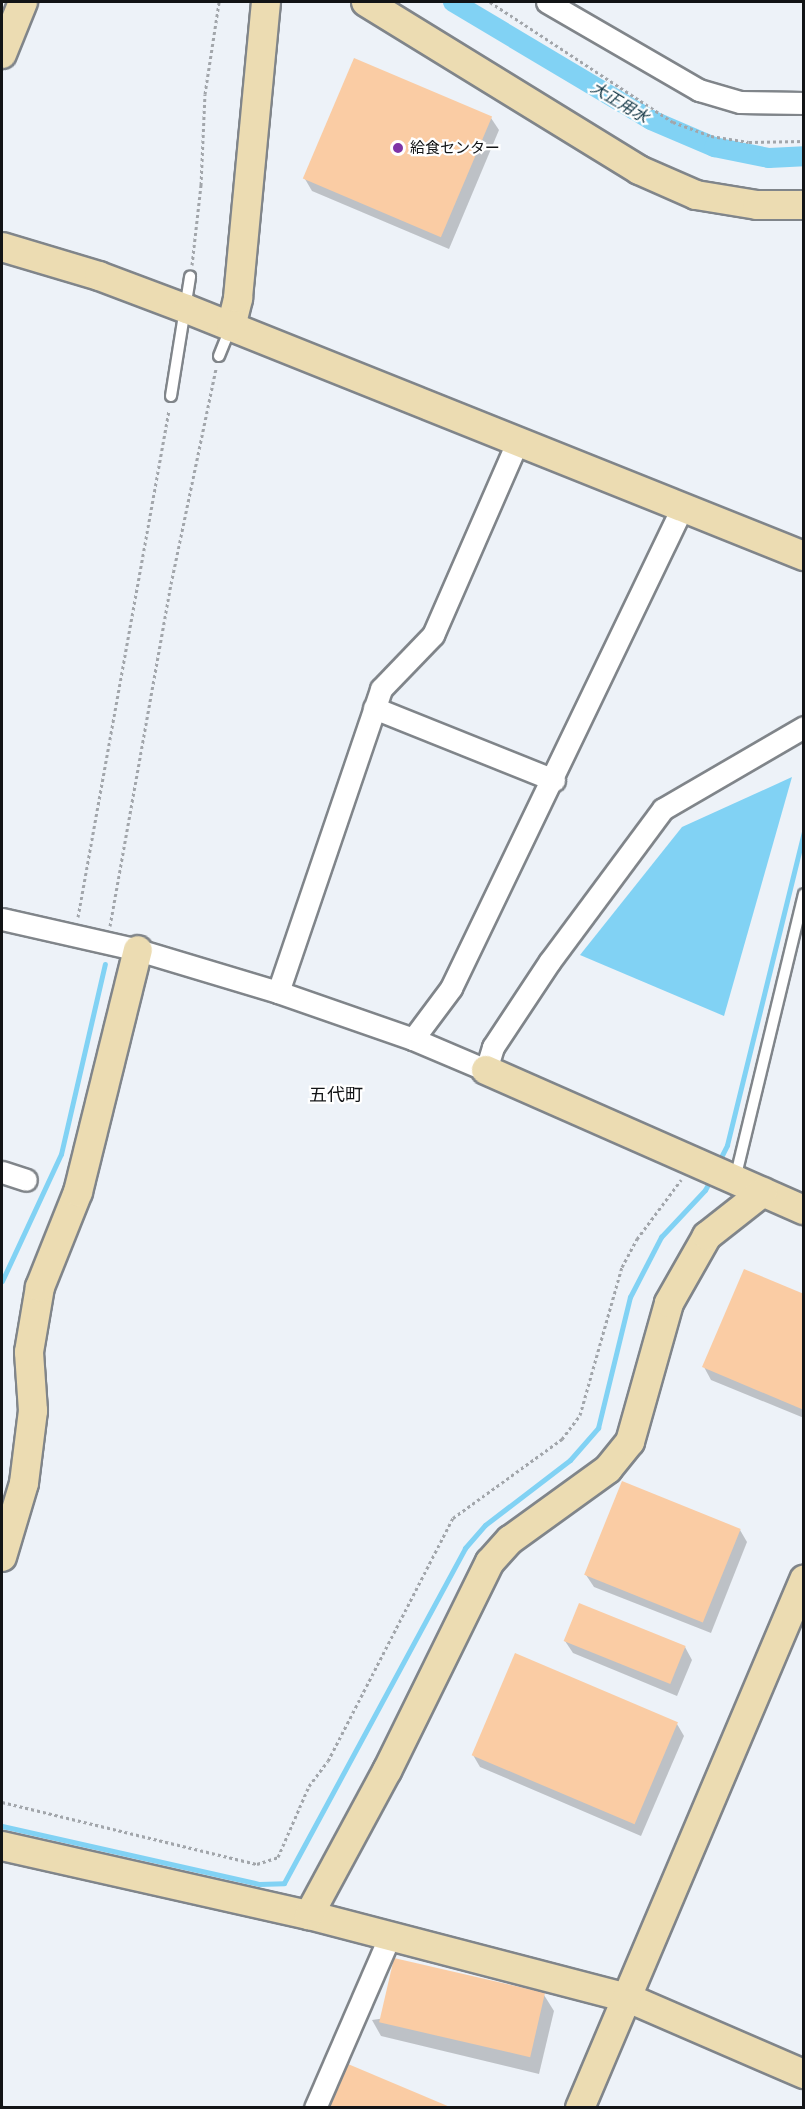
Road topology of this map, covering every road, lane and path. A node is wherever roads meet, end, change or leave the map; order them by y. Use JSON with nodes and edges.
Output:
{"nodes":[{"id":1,"x":22,"y":2,"type":"edge"},
{"id":2,"x":219,"y":2,"type":"edge"},
{"id":3,"x":266,"y":2,"type":"edge"},
{"id":4,"x":366,"y":2,"type":"edge"},
{"id":5,"x":490,"y":2,"type":"edge"},
{"id":6,"x":547,"y":2,"type":"edge"},
{"id":7,"x":2,"y":54,"type":"edge"},
{"id":8,"x":804,"y":103,"type":"edge"},
{"id":9,"x":804,"y":141,"type":"edge"},
{"id":10,"x":804,"y":205,"type":"edge"},
{"id":11,"x":2,"y":247,"type":"edge"},
{"id":12,"x":190,"y":277,"type":"joint"},
{"id":13,"x":187,"y":309,"type":"junction"},
{"id":14,"x":231,"y":327,"type":"junction"},
{"id":15,"x":219,"y":356,"type":"joint"},
{"id":16,"x":171,"y":396,"type":"joint"},
{"id":17,"x":518,"y":440,"type":"junction"},
{"id":18,"x":683,"y":506,"type":"junction"},
{"id":19,"x":804,"y":556,"type":"edge"},
{"id":20,"x":374,"y":708,"type":"junction"},
{"id":21,"x":804,"y":727,"type":"edge"},
{"id":22,"x":554,"y":780,"type":"junction"},
{"id":23,"x":804,"y":894,"type":"edge"},
{"id":24,"x":2,"y":919,"type":"edge"},
{"id":25,"x":75,"y":935,"type":"junction"},
{"id":26,"x":108,"y":942,"type":"junction"},
{"id":27,"x":138,"y":950,"type":"junction"},
{"id":28,"x":278,"y":992,"type":"junction"},
{"id":29,"x":413,"y":1039,"type":"junction"},
{"id":30,"x":486,"y":1070,"type":"junction"},
{"id":31,"x":694,"y":1162,"type":"junction"},
{"id":32,"x":2,"y":1172,"type":"edge"},
{"id":33,"x":26,"y":1180,"type":"dead end"},
{"id":34,"x":735,"y":1180,"type":"junction"},
{"id":35,"x":763,"y":1192,"type":"junction"},
{"id":36,"x":804,"y":1210,"type":"edge"},
{"id":37,"x":2,"y":1557,"type":"edge"},
{"id":38,"x":804,"y":1580,"type":"edge"},
{"id":39,"x":2,"y":1802,"type":"edge"},
{"id":40,"x":2,"y":1846,"type":"edge"},
{"id":41,"x":309,"y":1915,"type":"junction"},
{"id":42,"x":389,"y":1938,"type":"junction"},
{"id":43,"x":628,"y":1998,"type":"junction"},
{"id":44,"x":804,"y":2074,"type":"edge"},
{"id":45,"x":315,"y":2108,"type":"edge"},
{"id":46,"x":580,"y":2108,"type":"edge"}],
"edges":[{"from":1,"to":7,"type":"street"},
{"from":2,"to":12,"type":"path"},
{"from":3,"to":14,"type":"street"},
{"from":4,"to":10,"type":"street"},
{"from":5,"to":9,"type":"path"},
{"from":6,"to":8,"type":"street"},
{"from":11,"to":13,"type":"street"},
{"from":12,"to":13,"type":"lane"},
{"from":13,"to":14,"type":"street"},
{"from":13,"to":16,"type":"lane"},
{"from":14,"to":15,"type":"lane"},
{"from":14,"to":17,"type":"street"},
{"from":15,"to":26,"type":"path"},
{"from":16,"to":25,"type":"path"},
{"from":17,"to":18,"type":"street"},
{"from":17,"to":20,"type":"street"},
{"from":18,"to":19,"type":"street"},
{"from":18,"to":22,"type":"street"},
{"from":20,"to":22,"type":"street"},
{"from":20,"to":28,"type":"street"},
{"from":21,"to":30,"type":"street"},
{"from":22,"to":29,"type":"street"},
{"from":23,"to":34,"type":"lane"},
{"from":24,"to":25,"type":"street"},
{"from":25,"to":26,"type":"street"},
{"from":26,"to":27,"type":"street"},
{"from":27,"to":28,"type":"street"},
{"from":27,"to":37,"type":"street"},
{"from":28,"to":29,"type":"street"},
{"from":29,"to":30,"type":"street"},
{"from":30,"to":31,"type":"street"},
{"from":31,"to":34,"type":"street"},
{"from":31,"to":39,"type":"path"},
{"from":32,"to":33,"type":"street"},
{"from":34,"to":35,"type":"street"},
{"from":35,"to":36,"type":"street"},
{"from":35,"to":41,"type":"street"},
{"from":38,"to":43,"type":"street"},
{"from":40,"to":41,"type":"street"},
{"from":41,"to":42,"type":"street"},
{"from":42,"to":43,"type":"street"},
{"from":42,"to":45,"type":"street"},
{"from":43,"to":44,"type":"street"},
{"from":43,"to":46,"type":"street"}]}
